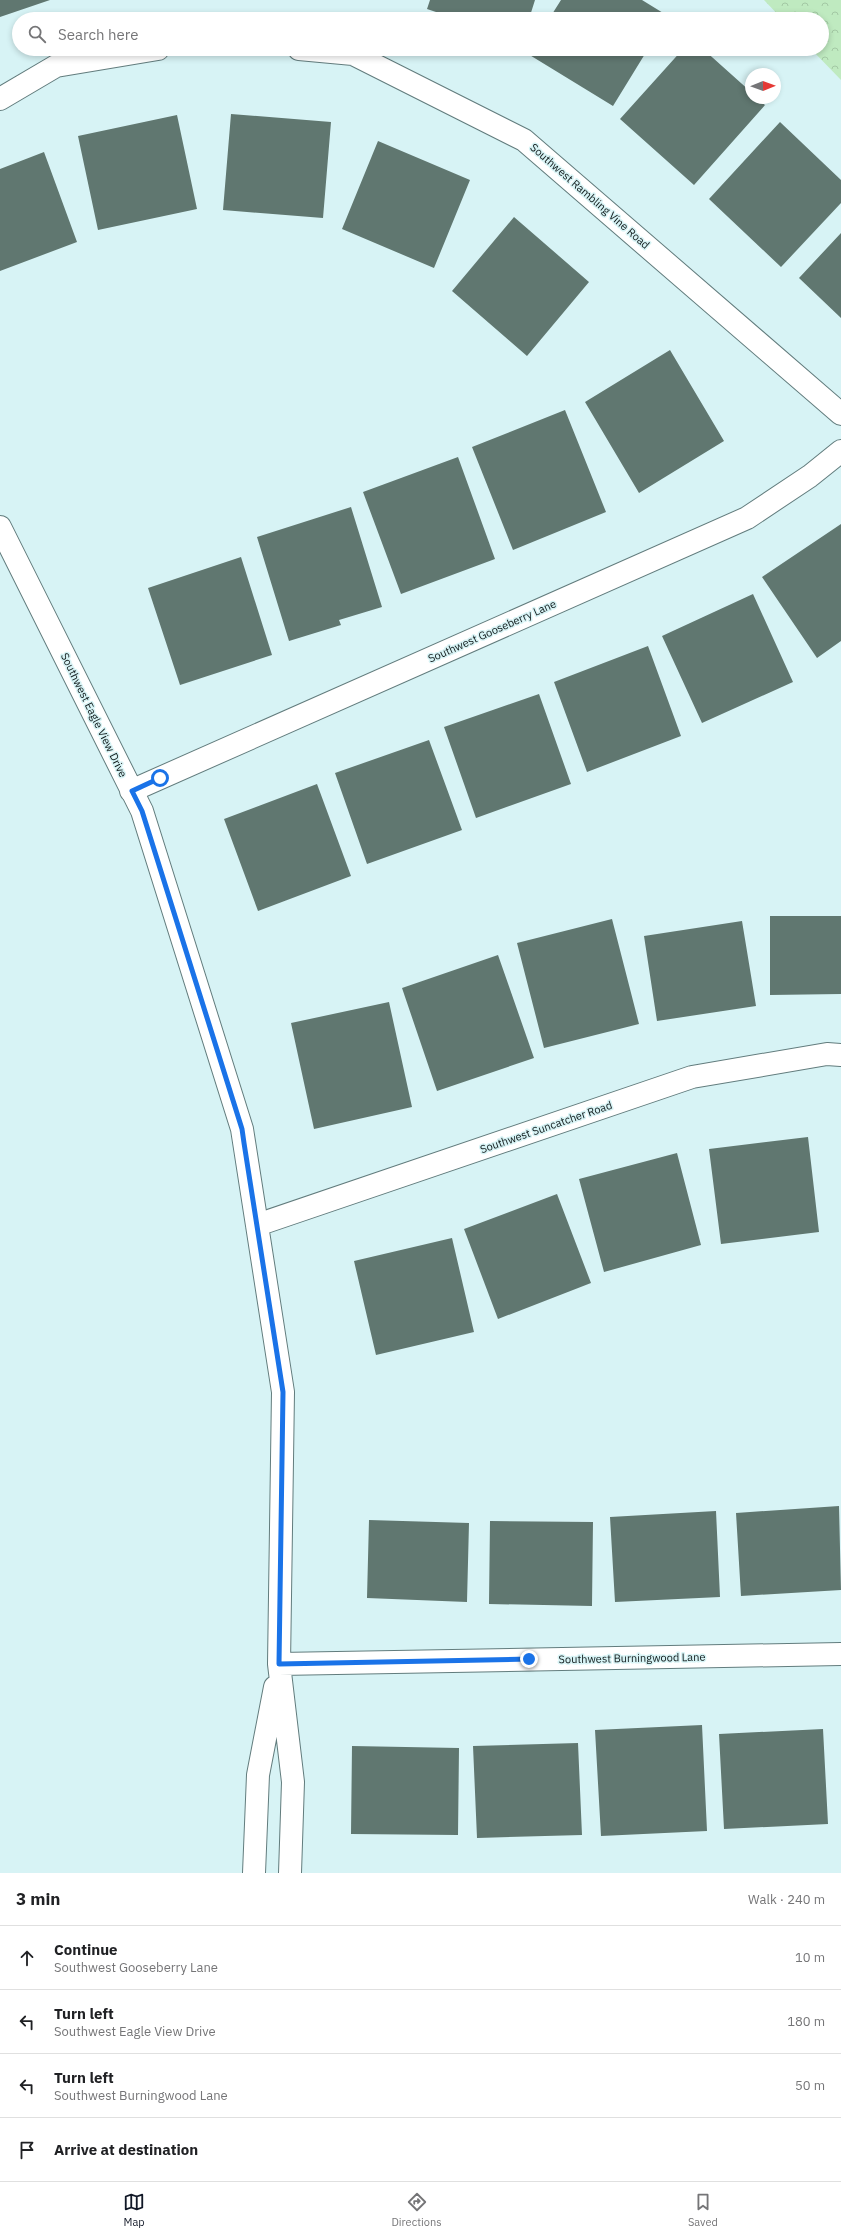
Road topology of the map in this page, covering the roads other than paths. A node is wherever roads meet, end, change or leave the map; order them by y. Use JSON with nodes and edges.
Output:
{"nodes":[{"id":1,"x":116,"y":56,"type":"edge"},
{"id":2,"x":357,"y":56,"type":"edge"},
{"id":3,"x":0,"y":99,"type":"edge"},
{"id":4,"x":841,"y":414,"type":"edge"},
{"id":5,"x":841,"y":451,"type":"edge"},
{"id":6,"x":0,"y":527,"type":"edge"},
{"id":7,"x":132,"y":791,"type":"junction"},
{"id":8,"x":841,"y":1055,"type":"edge"},
{"id":9,"x":257,"y":1225,"type":"junction"},
{"id":10,"x":841,"y":1654,"type":"edge"},
{"id":11,"x":279,"y":1664,"type":"junction"},
{"id":12,"x":254,"y":1873,"type":"edge"},
{"id":13,"x":290,"y":1873,"type":"edge"}],
"edges":[{"from":1,"to":3,"type":"street"},
{"from":2,"to":4,"type":"street","name":"Southwest Rambling Vine Road"},
{"from":5,"to":7,"type":"street","name":"Southwest Gooseberry Lane"},
{"from":6,"to":7,"type":"street","name":"Southwest Eagle View Drive"},
{"from":7,"to":9,"type":"street","name":"Southwest Eagle View Drive"},
{"from":8,"to":9,"type":"street","name":"Southwest Suncatcher Road"},
{"from":9,"to":11,"type":"street","name":"Southwest Eagle View Drive"},
{"from":10,"to":11,"type":"street","name":"Southwest Burningwood Lane"},
{"from":11,"to":12,"type":"street","name":"Southwest Eagle View Drive"},
{"from":11,"to":13,"type":"street","name":"Southwest Eagle View Drive"}]}
